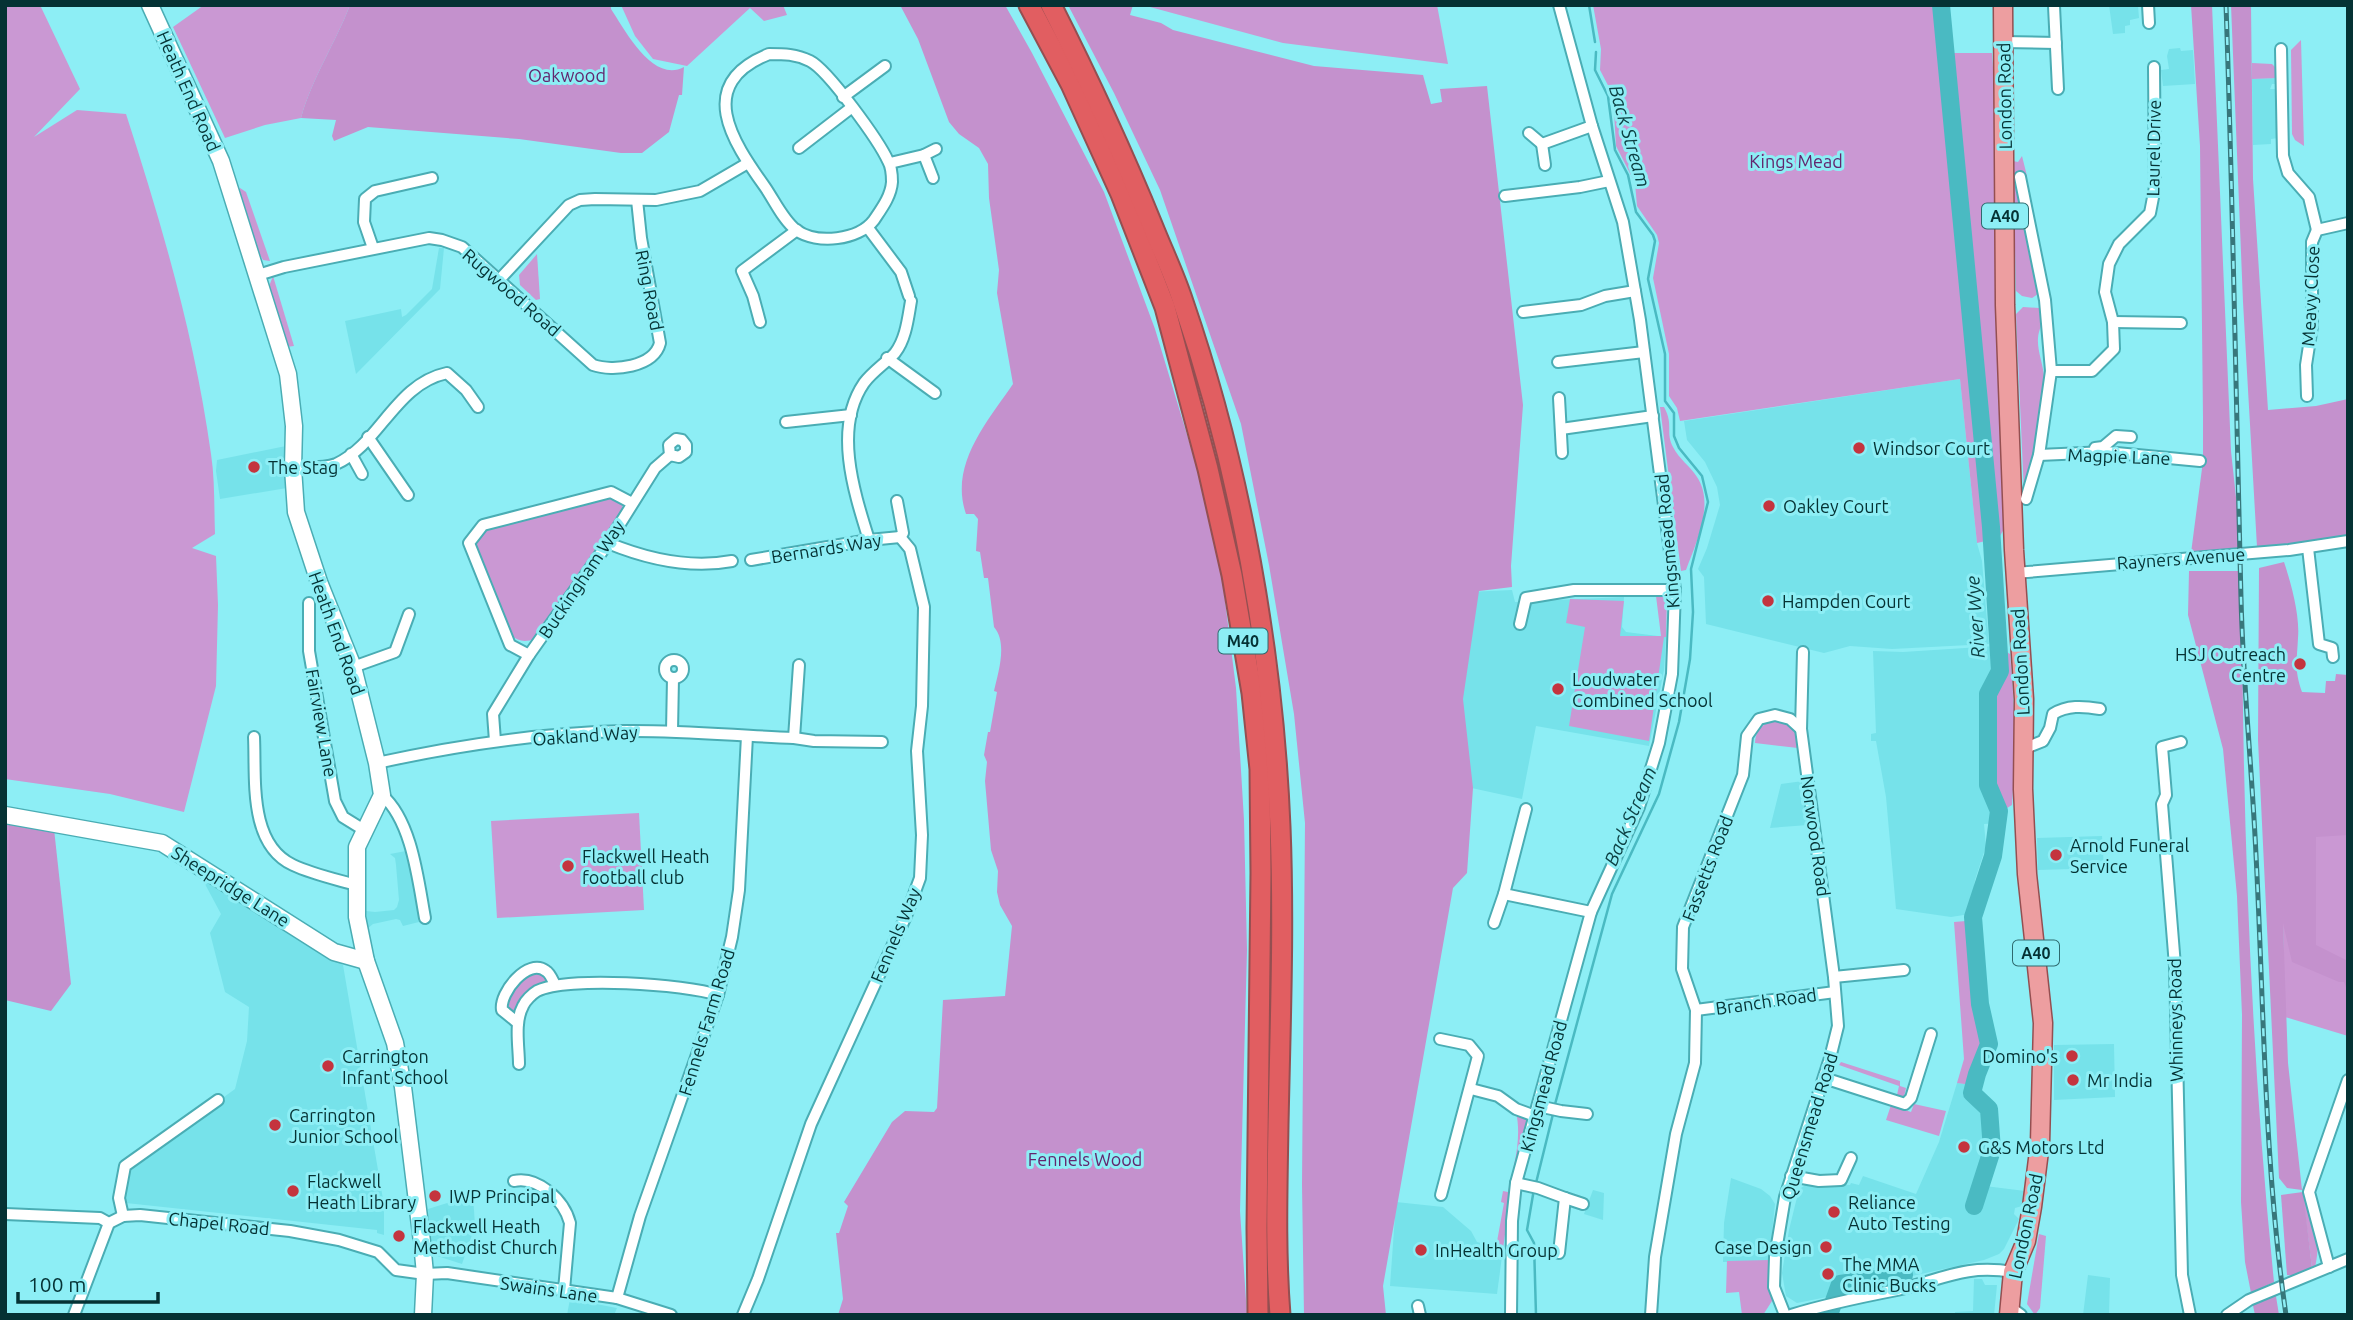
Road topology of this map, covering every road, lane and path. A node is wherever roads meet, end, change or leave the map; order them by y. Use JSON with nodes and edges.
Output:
{"nodes":[{"id":1,"x":150,"y":5,"type":"edge"},
{"id":2,"x":1029,"y":5,"type":"edge"},
{"id":3,"x":1051,"y":5,"type":"edge"},
{"id":4,"x":1559,"y":5,"type":"edge"},
{"id":5,"x":2003,"y":5,"type":"edge"},
{"id":6,"x":2148,"y":5,"type":"edge"},
{"id":7,"x":2054,"y":6,"type":"edge"},
{"id":8,"x":2149,"y":23,"type":"dead end"},
{"id":9,"x":2003,"y":42,"type":"junction"},
{"id":10,"x":2056,"y":43,"type":"junction"},
{"id":11,"x":2281,"y":49,"type":"dead end"},
{"id":12,"x":885,"y":66,"type":"dead end"},
{"id":13,"x":2154,"y":67,"type":"dead end"},
{"id":14,"x":2058,"y":89,"type":"dead end"},
{"id":15,"x":843,"y":97,"type":"junction"},
{"id":16,"x":851,"y":108,"type":"junction"},
{"id":17,"x":1592,"y":125,"type":"junction"},
{"id":18,"x":1529,"y":133,"type":"dead end"},
{"id":19,"x":1542,"y":144,"type":"junction"},
{"id":20,"x":799,"y":148,"type":"dead end"},
{"id":21,"x":936,"y":149,"type":"dead end"},
{"id":22,"x":925,"y":155,"type":"junction"},
{"id":23,"x":748,"y":163,"type":"junction"},
{"id":24,"x":890,"y":163,"type":"junction"},
{"id":25,"x":1545,"y":165,"type":"dead end"},
{"id":26,"x":2020,"y":177,"type":"dead end"},
{"id":27,"x":432,"y":178,"type":"dead end"},
{"id":28,"x":933,"y":178,"type":"dead end"},
{"id":29,"x":1609,"y":180,"type":"junction"},
{"id":30,"x":1505,"y":196,"type":"dead end"},
{"id":31,"x":637,"y":200,"type":"junction"},
{"id":32,"x":2348,"y":223,"type":"edge"},
{"id":33,"x":868,"y":228,"type":"junction"},
{"id":34,"x":797,"y":230,"type":"junction"},
{"id":35,"x":2316,"y":230,"type":"junction"},
{"id":36,"x":373,"y":248,"type":"junction"},
{"id":37,"x":258,"y":275,"type":"junction"},
{"id":38,"x":500,"y":279,"type":"junction"},
{"id":39,"x":1635,"y":291,"type":"junction"},
{"id":40,"x":1523,"y":312,"type":"dead end"},
{"id":41,"x":760,"y":322,"type":"dead end"},
{"id":42,"x":2113,"y":322,"type":"junction"},
{"id":43,"x":2181,"y":323,"type":"dead end"},
{"id":44,"x":1644,"y":352,"type":"junction"},
{"id":45,"x":887,"y":358,"type":"junction"},
{"id":46,"x":1558,"y":362,"type":"dead end"},
{"id":47,"x":593,"y":365,"type":"joint"},
{"id":48,"x":2051,"y":371,"type":"junction"},
{"id":49,"x":936,"y":393,"type":"dead end"},
{"id":50,"x":2307,"y":396,"type":"dead end"},
{"id":51,"x":1559,"y":398,"type":"dead end"},
{"id":52,"x":478,"y":407,"type":"dead end"},
{"id":53,"x":850,"y":415,"type":"junction"},
{"id":54,"x":1653,"y":416,"type":"junction"},
{"id":55,"x":786,"y":422,"type":"dead end"},
{"id":56,"x":1561,"y":429,"type":"junction"},
{"id":57,"x":368,"y":437,"type":"junction"},
{"id":58,"x":2131,"y":437,"type":"dead end"},
{"id":59,"x":2039,"y":452,"type":"junction"},
{"id":60,"x":1562,"y":453,"type":"dead end"},
{"id":61,"x":351,"y":454,"type":"junction"},
{"id":62,"x":670,"y":455,"type":"dead end"},
{"id":63,"x":2200,"y":461,"type":"dead end"},
{"id":64,"x":293,"y":468,"type":"junction"},
{"id":65,"x":362,"y":474,"type":"dead end"},
{"id":66,"x":408,"y":495,"type":"dead end"},
{"id":67,"x":2026,"y":499,"type":"dead end"},
{"id":68,"x":897,"y":501,"type":"dead end"},
{"id":69,"x":632,"y":503,"type":"junction"},
{"id":70,"x":900,"y":537,"type":"junction"},
{"id":71,"x":869,"y":540,"type":"junction"},
{"id":72,"x":2348,"y":541,"type":"edge"},
{"id":73,"x":608,"y":543,"type":"junction"},
{"id":74,"x":2308,"y":548,"type":"junction"},
{"id":75,"x":751,"y":559,"type":"dead end"},
{"id":76,"x":732,"y":561,"type":"dead end"},
{"id":77,"x":2015,"y":573,"type":"junction"},
{"id":78,"x":1675,"y":590,"type":"junction"},
{"id":79,"x":309,"y":603,"type":"dead end"},
{"id":80,"x":408,"y":614,"type":"dead end"},
{"id":81,"x":1520,"y":624,"type":"dead end"},
{"id":82,"x":1803,"y":652,"type":"dead end"},
{"id":83,"x":529,"y":655,"type":"junction"},
{"id":84,"x":2333,"y":657,"type":"dead end"},
{"id":85,"x":799,"y":665,"type":"dead end"},
{"id":86,"x":353,"y":667,"type":"junction"},
{"id":87,"x":673,"y":678,"type":"dead end"},
{"id":88,"x":2100,"y":709,"type":"dead end"},
{"id":89,"x":1801,"y":729,"type":"junction"},
{"id":90,"x":672,"y":731,"type":"junction"},
{"id":91,"x":747,"y":736,"type":"junction"},
{"id":92,"x":254,"y":737,"type":"dead end"},
{"id":93,"x":794,"y":738,"type":"junction"},
{"id":94,"x":495,"y":741,"type":"junction"},
{"id":95,"x":882,"y":742,"type":"dead end"},
{"id":96,"x":2181,"y":742,"type":"dead end"},
{"id":97,"x":2022,"y":749,"type":"junction"},
{"id":98,"x":377,"y":763,"type":"junction"},
{"id":99,"x":382,"y":795,"type":"junction"},
{"id":100,"x":1526,"y":808,"type":"dead end"},
{"id":101,"x":5,"y":816,"type":"edge"},
{"id":102,"x":364,"y":830,"type":"junction"},
{"id":103,"x":356,"y":885,"type":"junction"},
{"id":104,"x":1504,"y":894,"type":"junction"},
{"id":105,"x":1591,"y":912,"type":"junction"},
{"id":106,"x":425,"y":918,"type":"dead end"},
{"id":107,"x":1494,"y":923,"type":"dead end"},
{"id":108,"x":366,"y":961,"type":"junction"},
{"id":109,"x":1904,"y":970,"type":"dead end"},
{"id":110,"x":1834,"y":977,"type":"junction"},
{"id":111,"x":555,"y":985,"type":"junction"},
{"id":112,"x":1835,"y":992,"type":"junction"},
{"id":113,"x":718,"y":995,"type":"junction"},
{"id":114,"x":1696,"y":1010,"type":"junction"},
{"id":115,"x":1838,"y":1019,"type":"joint"},
{"id":116,"x":518,"y":1023,"type":"junction"},
{"id":117,"x":1931,"y":1034,"type":"dead end"},
{"id":118,"x":1440,"y":1039,"type":"dead end"},
{"id":119,"x":519,"y":1065,"type":"dead end"},
{"id":120,"x":1824,"y":1078,"type":"junction"},
{"id":121,"x":2348,"y":1080,"type":"edge"},
{"id":122,"x":1471,"y":1089,"type":"junction"},
{"id":123,"x":218,"y":1100,"type":"dead end"},
{"id":124,"x":1537,"y":1111,"type":"junction"},
{"id":125,"x":1587,"y":1114,"type":"dead end"},
{"id":126,"x":1851,"y":1158,"type":"dead end"},
{"id":127,"x":1791,"y":1176,"type":"junction"},
{"id":128,"x":514,"y":1181,"type":"dead end"},
{"id":129,"x":1527,"y":1185,"type":"junction"},
{"id":130,"x":1441,"y":1195,"type":"dead end"},
{"id":131,"x":1565,"y":1198,"type":"junction"},
{"id":132,"x":1583,"y":1204,"type":"dead end"},
{"id":133,"x":5,"y":1214,"type":"edge"},
{"id":134,"x":123,"y":1216,"type":"junction"},
{"id":135,"x":109,"y":1223,"type":"junction"},
{"id":136,"x":1559,"y":1253,"type":"dead end"},
{"id":137,"x":2348,"y":1259,"type":"edge"},
{"id":138,"x":2329,"y":1267,"type":"junction"},
{"id":139,"x":2013,"y":1272,"type":"junction"},
{"id":140,"x":425,"y":1275,"type":"junction"},
{"id":141,"x":564,"y":1290,"type":"junction"},
{"id":142,"x":617,"y":1298,"type":"junction"},
{"id":143,"x":2013,"y":1312,"type":"edge"},
{"id":144,"x":74,"y":1315,"type":"edge"},
{"id":145,"x":423,"y":1315,"type":"edge"},
{"id":146,"x":671,"y":1315,"type":"edge"},
{"id":147,"x":743,"y":1315,"type":"edge"},
{"id":148,"x":1258,"y":1315,"type":"edge"},
{"id":149,"x":1280,"y":1315,"type":"edge"},
{"id":150,"x":1511,"y":1315,"type":"edge"},
{"id":151,"x":1651,"y":1315,"type":"edge"},
{"id":152,"x":1785,"y":1315,"type":"edge"},
{"id":153,"x":1791,"y":1315,"type":"edge"},
{"id":154,"x":2190,"y":1315,"type":"edge"},
{"id":155,"x":2227,"y":1315,"type":"edge"}],
"edges":[{"from":1,"to":37,"type":"street","name":"Heath End Road"},
{"from":2,"to":148,"type":"highway","number":"M40"},
{"from":3,"to":149,"type":"highway","number":"M40"},
{"from":4,"to":17,"type":"street","name":"Kingsmead Road"},
{"from":5,"to":9,"type":"main road","name":"London Road","number":"A40"},
{"from":6,"to":8,"type":"street"},
{"from":7,"to":10,"type":"street"},
{"from":9,"to":10,"type":"street"},
{"from":9,"to":77,"type":"main road","name":"London Road","number":"A40"},
{"from":10,"to":14,"type":"street"},
{"from":11,"to":35,"type":"street"},
{"from":12,"to":15,"type":"street"},
{"from":13,"to":42,"type":"street","name":"Laurel Drive"},
{"from":15,"to":16,"type":"street"},
{"from":15,"to":23,"type":"street"},
{"from":16,"to":20,"type":"street"},
{"from":16,"to":24,"type":"street"},
{"from":17,"to":19,"type":"street"},
{"from":17,"to":29,"type":"street","name":"Kingsmead Road"},
{"from":18,"to":19,"type":"street"},
{"from":19,"to":25,"type":"street"},
{"from":21,"to":22,"type":"street"},
{"from":22,"to":24,"type":"street"},
{"from":22,"to":28,"type":"street"},
{"from":23,"to":31,"type":"street"},
{"from":23,"to":34,"type":"street"},
{"from":24,"to":33,"type":"street"},
{"from":26,"to":48,"type":"street"},
{"from":27,"to":36,"type":"street"},
{"from":29,"to":30,"type":"street"},
{"from":29,"to":39,"type":"street","name":"Kingsmead Road"},
{"from":31,"to":38,"type":"street"},
{"from":31,"to":47,"type":"street","name":"Ring Road"},
{"from":32,"to":35,"type":"street","name":"Meavy Close"},
{"from":33,"to":34,"type":"street"},
{"from":33,"to":45,"type":"street"},
{"from":34,"to":41,"type":"street"},
{"from":35,"to":50,"type":"street","name":"Meavy Close"},
{"from":36,"to":37,"type":"street","name":"Rugwood Road"},
{"from":36,"to":38,"type":"street","name":"Rugwood Road"},
{"from":37,"to":64,"type":"street","name":"Heath End Road"},
{"from":38,"to":47,"type":"street","name":"Rugwood Road"},
{"from":39,"to":40,"type":"street"},
{"from":39,"to":44,"type":"street","name":"Kingsmead Road"},
{"from":42,"to":43,"type":"street"},
{"from":42,"to":48,"type":"street","name":"Laurel Drive"},
{"from":44,"to":46,"type":"street"},
{"from":44,"to":54,"type":"street","name":"Kingsmead Road"},
{"from":45,"to":49,"type":"street"},
{"from":45,"to":53,"type":"street"},
{"from":48,"to":59,"type":"street"},
{"from":51,"to":56,"type":"street"},
{"from":52,"to":57,"type":"street"},
{"from":53,"to":55,"type":"street"},
{"from":53,"to":71,"type":"street"},
{"from":54,"to":56,"type":"street"},
{"from":54,"to":78,"type":"street","name":"Kingsmead Road"},
{"from":56,"to":60,"type":"street"},
{"from":57,"to":61,"type":"street"},
{"from":57,"to":66,"type":"street"},
{"from":58,"to":59,"type":"street"},
{"from":59,"to":63,"type":"street","name":"Magpie Lane"},
{"from":59,"to":67,"type":"street"},
{"from":61,"to":64,"type":"street"},
{"from":61,"to":65,"type":"street"},
{"from":62,"to":69,"type":"street","name":"Buckingham Way"},
{"from":64,"to":86,"type":"street","name":"Heath End Road"},
{"from":68,"to":70,"type":"street"},
{"from":69,"to":73,"type":"street","name":"Buckingham Way"},
{"from":69,"to":83,"type":"street","name":"Buckingham Way"},
{"from":70,"to":71,"type":"street","name":"Bernards Way"},
{"from":70,"to":147,"type":"street","name":"Fennels Way"},
{"from":71,"to":75,"type":"street","name":"Bernards Way"},
{"from":72,"to":74,"type":"street","name":"Rayners Avenue"},
{"from":73,"to":76,"type":"street"},
{"from":73,"to":83,"type":"street","name":"Buckingham Way"},
{"from":74,"to":77,"type":"street","name":"Rayners Avenue"},
{"from":74,"to":84,"type":"street"},
{"from":77,"to":97,"type":"main road","name":"London Road","number":"A40"},
{"from":78,"to":81,"type":"street"},
{"from":78,"to":105,"type":"street","name":"Kingsmead Road"},
{"from":79,"to":102,"type":"street","name":"Fairview Lane"},
{"from":80,"to":86,"type":"street"},
{"from":82,"to":89,"type":"street","name":"Norwood Road"},
{"from":83,"to":94,"type":"street","name":"Buckingham Way"},
{"from":85,"to":93,"type":"street"},
{"from":86,"to":98,"type":"street","name":"Heath End Road"},
{"from":87,"to":90,"type":"street"},
{"from":88,"to":97,"type":"street"},
{"from":89,"to":110,"type":"street","name":"Norwood Road"},
{"from":89,"to":114,"type":"street","name":"Fassetts Road"},
{"from":90,"to":91,"type":"street","name":"Oakland Way"},
{"from":90,"to":94,"type":"street","name":"Oakland Way"},
{"from":91,"to":93,"type":"street","name":"Oakland Way"},
{"from":91,"to":113,"type":"street","name":"Fennels Farm Road"},
{"from":92,"to":103,"type":"street"},
{"from":93,"to":95,"type":"street","name":"Oakland Way"},
{"from":94,"to":98,"type":"street","name":"Oakland Way"},
{"from":96,"to":154,"type":"street","name":"Whinneys Road"},
{"from":97,"to":139,"type":"main road","name":"London Road","number":"A40"},
{"from":98,"to":99,"type":"street","name":"Heath End Road"},
{"from":99,"to":102,"type":"street"},
{"from":99,"to":106,"type":"street"},
{"from":100,"to":104,"type":"street"},
{"from":101,"to":108,"type":"street","name":"Sheepridge Lane"},
{"from":102,"to":103,"type":"street"},
{"from":103,"to":108,"type":"street"},
{"from":104,"to":105,"type":"street"},
{"from":104,"to":107,"type":"street"},
{"from":105,"to":124,"type":"street","name":"Kingsmead Road"},
{"from":108,"to":140,"type":"street"},
{"from":109,"to":110,"type":"street"},
{"from":110,"to":112,"type":"street","name":"Norwood Road"},
{"from":111,"to":113,"type":"street"},
{"from":111,"to":116,"type":"street"},
{"from":111,"to":116,"type":"street"},
{"from":112,"to":114,"type":"street","name":"Branch Road"},
{"from":112,"to":115,"type":"street","name":"Norwood Road"},
{"from":113,"to":142,"type":"street","name":"Fennels Farm Road"},
{"from":114,"to":151,"type":"street","name":"Fassetts Road"},
{"from":115,"to":120,"type":"street","name":"Queensmead Road"},
{"from":116,"to":119,"type":"street"},
{"from":117,"to":120,"type":"street"},
{"from":118,"to":122,"type":"street"},
{"from":120,"to":127,"type":"street","name":"Queensmead Road"},
{"from":121,"to":138,"type":"street"},
{"from":122,"to":124,"type":"street"},
{"from":122,"to":130,"type":"street"},
{"from":123,"to":134,"type":"street"},
{"from":124,"to":125,"type":"street"},
{"from":124,"to":129,"type":"street","name":"Kingsmead Road"},
{"from":126,"to":127,"type":"street"},
{"from":127,"to":152,"type":"street","name":"Queensmead Road"},
{"from":128,"to":141,"type":"street"},
{"from":129,"to":131,"type":"street"},
{"from":129,"to":150,"type":"street","name":"Kingsmead Road"},
{"from":131,"to":132,"type":"street"},
{"from":131,"to":136,"type":"street"},
{"from":133,"to":135,"type":"street"},
{"from":134,"to":135,"type":"street","name":"Chapel Road"},
{"from":134,"to":140,"type":"street","name":"Chapel Road"},
{"from":135,"to":144,"type":"street"},
{"from":137,"to":138,"type":"street"},
{"from":138,"to":155,"type":"street"},
{"from":139,"to":143,"type":"main road","name":"London Road","number":"A40"},
{"from":139,"to":153,"type":"street"},
{"from":140,"to":141,"type":"street","name":"Swains Lane"},
{"from":140,"to":145,"type":"street"},
{"from":141,"to":142,"type":"street","name":"Swains Lane"},
{"from":142,"to":146,"type":"street","name":"Swains Lane"}]}
